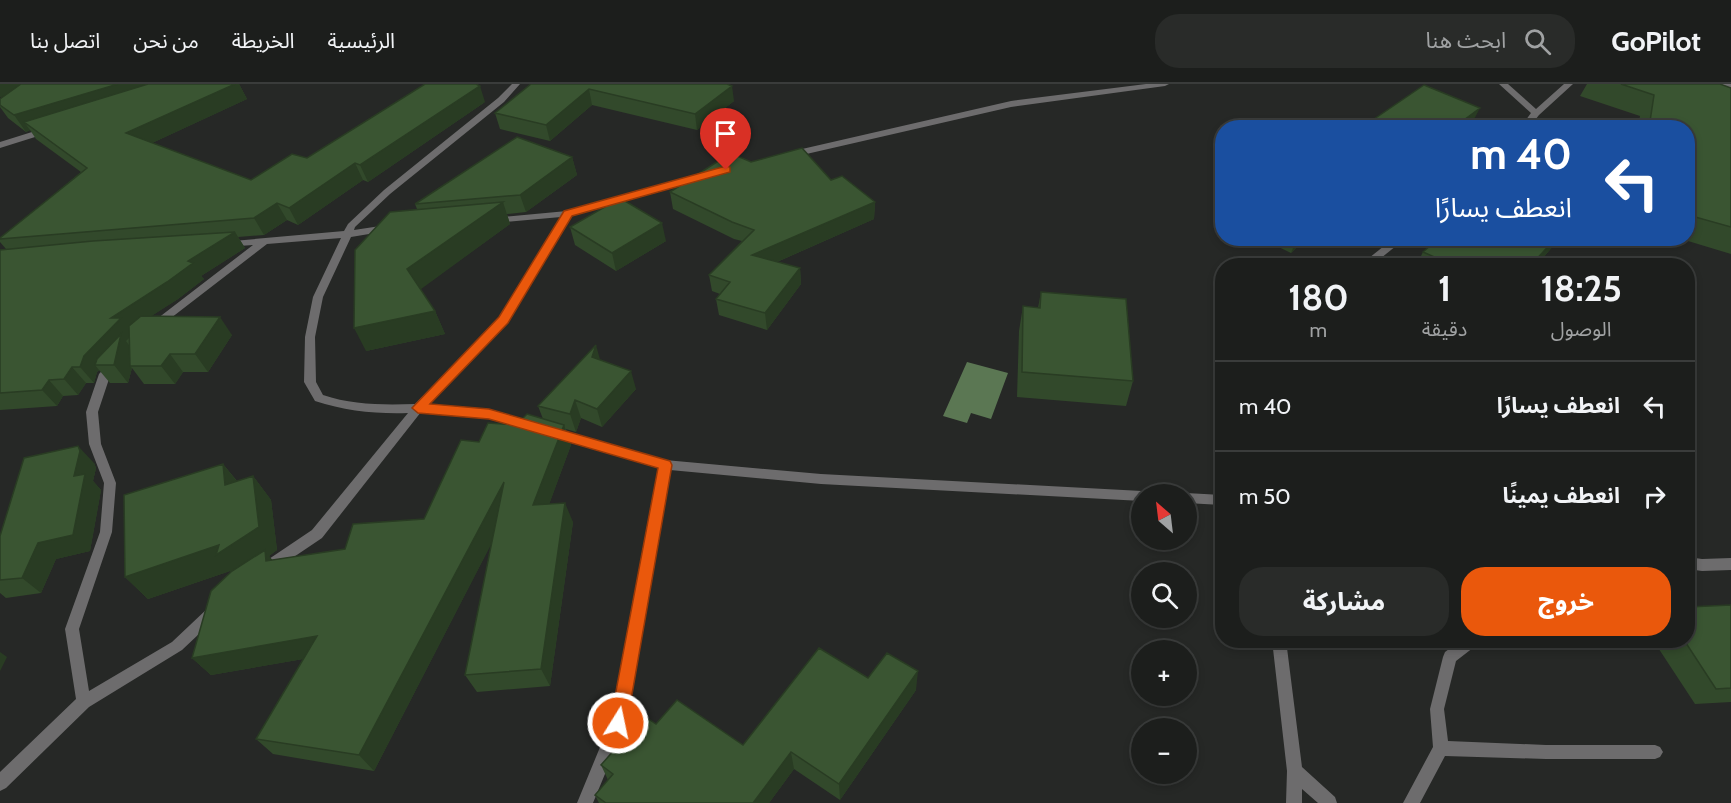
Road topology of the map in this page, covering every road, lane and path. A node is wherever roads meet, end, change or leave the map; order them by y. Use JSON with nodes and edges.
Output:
{"nodes":[{"id":1,"x":516,"y":84,"type":"edge"},
{"id":2,"x":1165,"y":84,"type":"edge"},
{"id":3,"x":1503,"y":84,"type":"edge"},
{"id":4,"x":1569,"y":84,"type":"edge"},
{"id":5,"x":1723,"y":84,"type":"edge"},
{"id":6,"x":1731,"y":87,"type":"edge"},
{"id":7,"x":1536,"y":113,"type":"junction"},
{"id":8,"x":1530,"y":120,"type":"edge"},
{"id":9,"x":56,"y":128,"type":"edge"},
{"id":10,"x":0,"y":145,"type":"edge"},
{"id":11,"x":779,"y":157,"type":"edge"},
{"id":12,"x":716,"y":172,"type":"edge"},
{"id":13,"x":568,"y":214,"type":"junction"},
{"id":14,"x":486,"y":221,"type":"edge"},
{"id":15,"x":398,"y":227,"type":"edge"},
{"id":16,"x":348,"y":234,"type":"junction"},
{"id":17,"x":264,"y":240,"type":"junction"},
{"id":18,"x":218,"y":244,"type":"edge"},
{"id":19,"x":1390,"y":246,"type":"edge"},
{"id":20,"x":1375,"y":258,"type":"edge"},
{"id":21,"x":144,"y":333,"type":"edge"},
{"id":22,"x":121,"y":358,"type":"edge"},
{"id":23,"x":418,"y":408,"type":"junction"},
{"id":24,"x":665,"y":465,"type":"junction"},
{"id":25,"x":1131,"y":494,"type":"edge"},
{"id":26,"x":1197,"y":499,"type":"edge"},
{"id":27,"x":1215,"y":500,"type":"edge"},
{"id":28,"x":1695,"y":564,"type":"edge"},
{"id":29,"x":1731,"y":564,"type":"edge"},
{"id":30,"x":261,"y":571,"type":"edge"},
{"id":31,"x":226,"y":599,"type":"edge"},
{"id":32,"x":1280,"y":648,"type":"edge"},
{"id":33,"x":1462,"y":648,"type":"edge"},
{"id":34,"x":84,"y":702,"type":"junction"},
{"id":35,"x":1442,"y":748,"type":"junction"},
{"id":36,"x":1655,"y":752,"type":"dead end"},
{"id":37,"x":1295,"y":771,"type":"junction"},
{"id":38,"x":0,"y":783,"type":"edge"},
{"id":39,"x":585,"y":803,"type":"edge"},
{"id":40,"x":1294,"y":803,"type":"edge"},
{"id":41,"x":1329,"y":803,"type":"edge"},
{"id":42,"x":1411,"y":803,"type":"edge"}],
"edges":[{"from":1,"to":16,"type":"street"},
{"from":2,"to":11,"type":"street"},
{"from":3,"to":7,"type":"street"},
{"from":4,"to":7,"type":"street"},
{"from":5,"to":6,"type":"street"},
{"from":7,"to":8,"type":"street"},
{"from":9,"to":10,"type":"street"},
{"from":12,"to":13,"type":"street"},
{"from":13,"to":14,"type":"street"},
{"from":13,"to":23,"type":"street"},
{"from":15,"to":16,"type":"street"},
{"from":16,"to":17,"type":"street"},
{"from":16,"to":23,"type":"street"},
{"from":17,"to":18,"type":"street"},
{"from":17,"to":21,"type":"street"},
{"from":19,"to":20,"type":"street"},
{"from":22,"to":34,"type":"street"},
{"from":23,"to":24,"type":"street"},
{"from":23,"to":30,"type":"street"},
{"from":24,"to":25,"type":"street"},
{"from":24,"to":39,"type":"street"},
{"from":26,"to":27,"type":"street"},
{"from":28,"to":29,"type":"street"},
{"from":31,"to":34,"type":"street"},
{"from":32,"to":37,"type":"street"},
{"from":33,"to":35,"type":"street"},
{"from":34,"to":38,"type":"street"},
{"from":35,"to":36,"type":"street"},
{"from":35,"to":42,"type":"street"},
{"from":37,"to":40,"type":"street"},
{"from":37,"to":41,"type":"street"}]}
